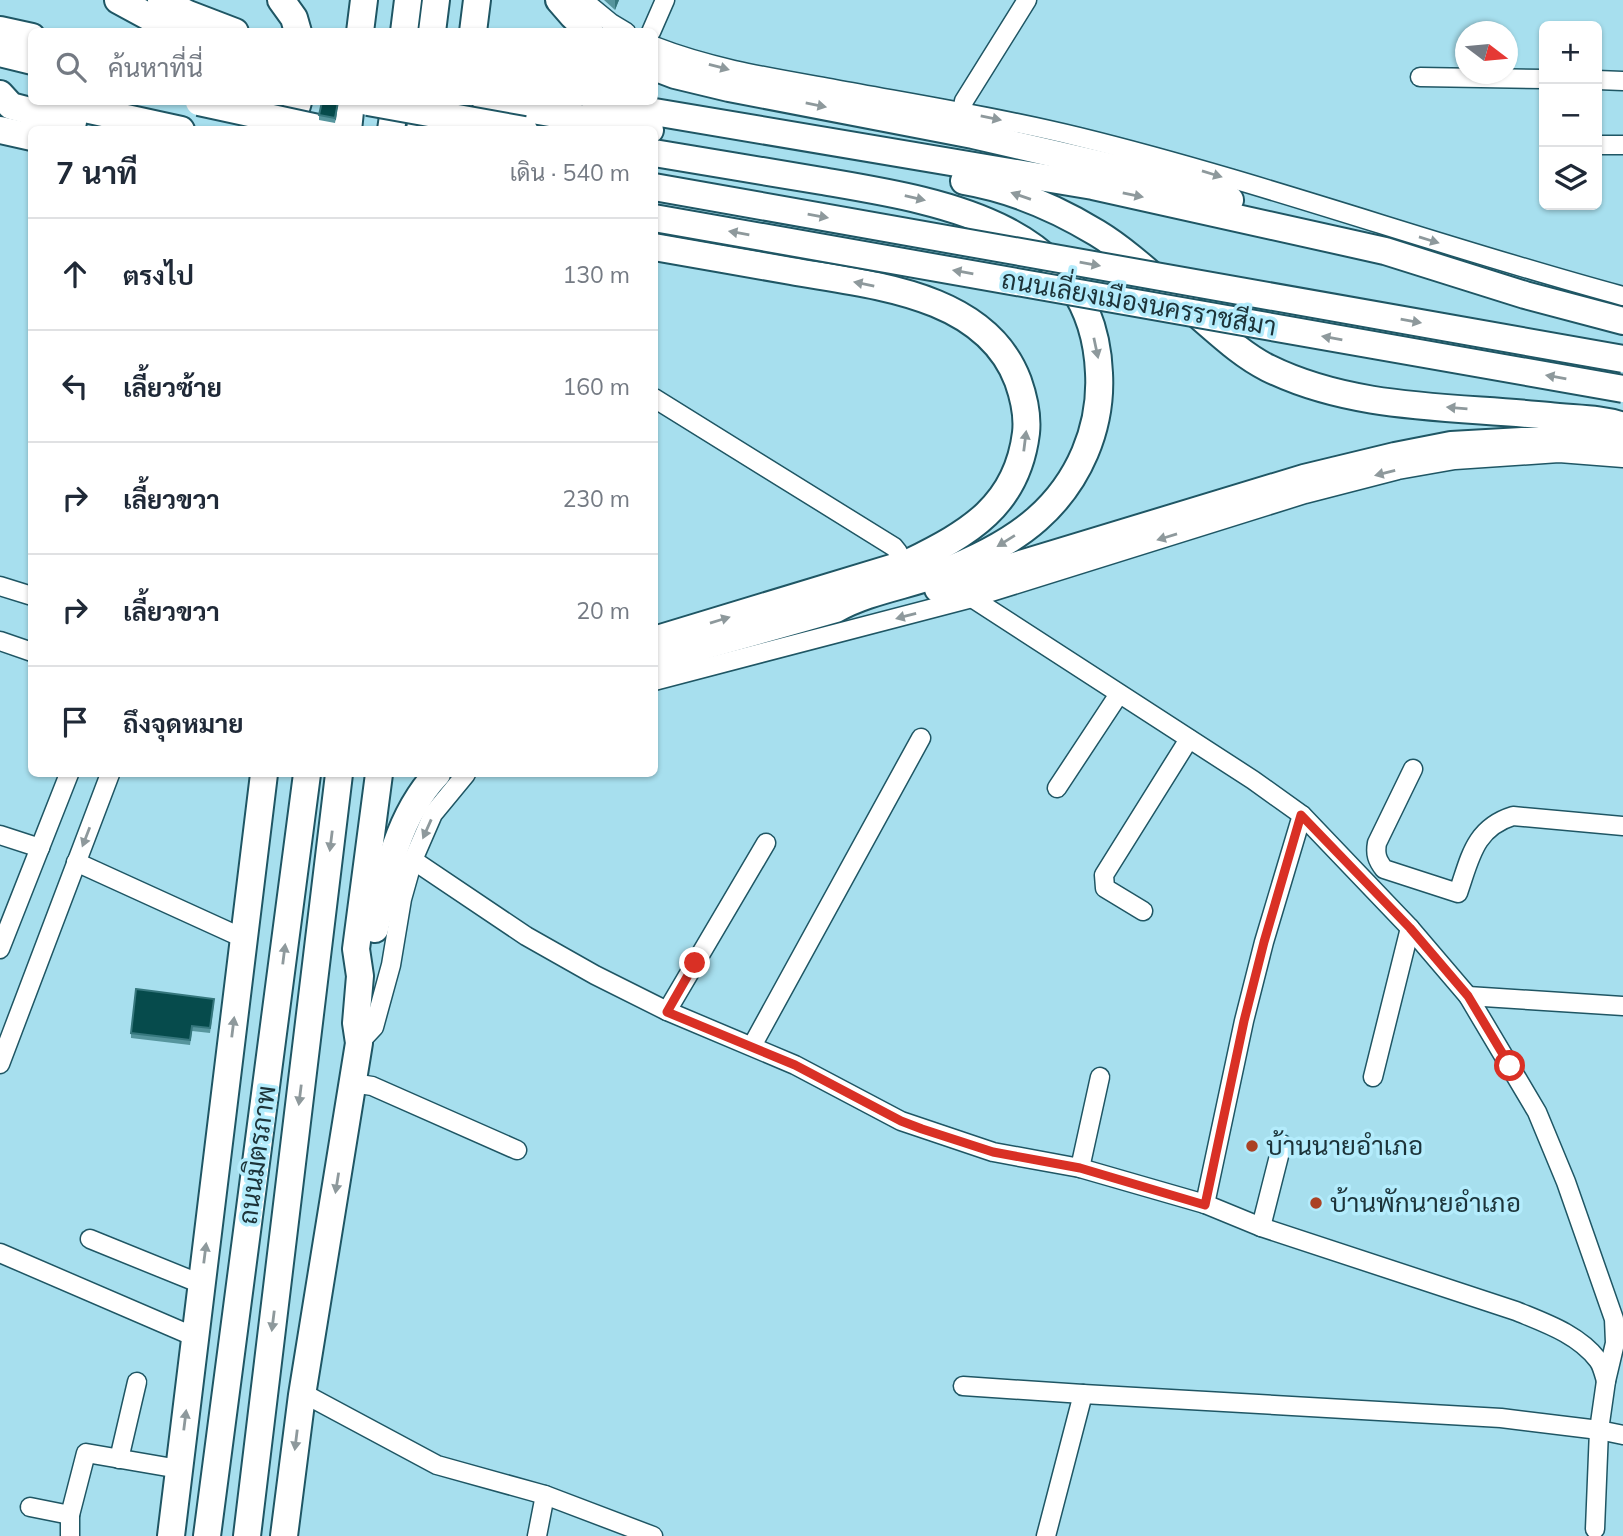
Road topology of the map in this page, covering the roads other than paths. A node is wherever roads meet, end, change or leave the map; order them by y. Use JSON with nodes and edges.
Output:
{"nodes":[{"id":1,"x":118,"y":0,"type":"edge"},
{"id":2,"x":161,"y":0,"type":"edge"},
{"id":3,"x":281,"y":0,"type":"edge"},
{"id":4,"x":378,"y":0,"type":"edge"},
{"id":5,"x":408,"y":0,"type":"edge"},
{"id":6,"x":436,"y":0,"type":"edge"},
{"id":7,"x":477,"y":0,"type":"edge"},
{"id":8,"x":559,"y":0,"type":"edge"},
{"id":9,"x":583,"y":0,"type":"edge"},
{"id":10,"x":665,"y":0,"type":"edge"},
{"id":11,"x":1027,"y":0,"type":"edge"},
{"id":12,"x":361,"y":19,"type":"edge"},
{"id":13,"x":170,"y":28,"type":"edge"},
{"id":14,"x":225,"y":28,"type":"edge"},
{"id":15,"x":297,"y":28,"type":"edge"},
{"id":16,"x":404,"y":28,"type":"edge"},
{"id":17,"x":432,"y":28,"type":"edge"},
{"id":18,"x":474,"y":28,"type":"edge"},
{"id":19,"x":586,"y":28,"type":"edge"},
{"id":20,"x":619,"y":28,"type":"edge"},
{"id":21,"x":653,"y":28,"type":"edge"},
{"id":22,"x":0,"y":30,"type":"edge"},
{"id":23,"x":28,"y":36,"type":"edge"},
{"id":24,"x":658,"y":48,"type":"edge"},
{"id":25,"x":0,"y":53,"type":"edge"},
{"id":26,"x":28,"y":60,"type":"edge"},
{"id":27,"x":658,"y":69,"type":"edge"},
{"id":28,"x":1420,"y":77,"type":"dead end"},
{"id":29,"x":1539,"y":79,"type":"edge"},
{"id":30,"x":1602,"y":80,"type":"edge"},
{"id":31,"x":1623,"y":80,"type":"edge"},
{"id":32,"x":0,"y":92,"type":"edge"},
{"id":33,"x":28,"y":96,"type":"edge"},
{"id":34,"x":61,"y":105,"type":"edge"},
{"id":35,"x":213,"y":105,"type":"edge"},
{"id":36,"x":297,"y":105,"type":"edge"},
{"id":37,"x":351,"y":105,"type":"edge"},
{"id":38,"x":385,"y":105,"type":"edge"},
{"id":39,"x":395,"y":105,"type":"edge"},
{"id":40,"x":424,"y":105,"type":"edge"},
{"id":41,"x":465,"y":105,"type":"edge"},
{"id":42,"x":536,"y":105,"type":"edge"},
{"id":43,"x":602,"y":109,"type":"edge"},
{"id":44,"x":962,"y":112,"type":"junction"},
{"id":45,"x":112,"y":123,"type":"edge"},
{"id":46,"x":142,"y":126,"type":"edge"},
{"id":47,"x":291,"y":126,"type":"edge"},
{"id":48,"x":309,"y":126,"type":"edge"},
{"id":49,"x":348,"y":126,"type":"edge"},
{"id":50,"x":392,"y":126,"type":"edge"},
{"id":51,"x":421,"y":126,"type":"edge"},
{"id":52,"x":462,"y":126,"type":"edge"},
{"id":53,"x":502,"y":126,"type":"edge"},
{"id":54,"x":642,"y":126,"type":"edge"},
{"id":55,"x":0,"y":130,"type":"edge"},
{"id":56,"x":658,"y":131,"type":"edge"},
{"id":57,"x":28,"y":136,"type":"edge"},
{"id":58,"x":1602,"y":145,"type":"edge"},
{"id":59,"x":1623,"y":145,"type":"edge"},
{"id":60,"x":658,"y":154,"type":"edge"},
{"id":61,"x":658,"y":188,"type":"edge"},
{"id":62,"x":658,"y":219,"type":"edge"},
{"id":63,"x":665,"y":249,"type":"edge"},
{"id":64,"x":1385,"y":251,"type":"junction"},
{"id":65,"x":1623,"y":296,"type":"edge"},
{"id":66,"x":1623,"y":321,"type":"edge"},
{"id":67,"x":1623,"y":359,"type":"edge"},
{"id":68,"x":1623,"y":389,"type":"edge"},
{"id":69,"x":658,"y":400,"type":"edge"},
{"id":70,"x":1623,"y":426,"type":"edge"},
{"id":71,"x":1623,"y":438,"type":"edge"},
{"id":72,"x":1623,"y":458,"type":"edge"},
{"id":73,"x":898,"y":549,"type":"dead end"},
{"id":74,"x":0,"y":586,"type":"edge"},
{"id":75,"x":28,"y":595,"type":"edge"},
{"id":76,"x":968,"y":596,"type":"junction"},
{"id":77,"x":836,"y":609,"type":"junction"},
{"id":78,"x":658,"y":639,"type":"edge"},
{"id":79,"x":0,"y":641,"type":"edge"},
{"id":80,"x":28,"y":651,"type":"edge"},
{"id":81,"x":658,"y":659,"type":"edge"},
{"id":82,"x":658,"y":680,"type":"edge"},
{"id":83,"x":1119,"y":694,"type":"junction"},
{"id":84,"x":921,"y":738,"type":"dead end"},
{"id":85,"x":1189,"y":739,"type":"junction"},
{"id":86,"x":1413,"y":769,"type":"dead end"},
{"id":87,"x":68,"y":777,"type":"edge"},
{"id":88,"x":109,"y":777,"type":"edge"},
{"id":89,"x":264,"y":777,"type":"edge"},
{"id":90,"x":307,"y":777,"type":"edge"},
{"id":91,"x":339,"y":777,"type":"edge"},
{"id":92,"x":380,"y":777,"type":"edge"},
{"id":93,"x":434,"y":777,"type":"edge"},
{"id":94,"x":464,"y":777,"type":"edge"},
{"id":95,"x":1057,"y":788,"type":"dead end"},
{"id":96,"x":1301,"y":815,"type":"junction"},
{"id":97,"x":1623,"y":826,"type":"edge"},
{"id":98,"x":0,"y":835,"type":"edge"},
{"id":99,"x":766,"y":843,"type":"dead end"},
{"id":100,"x":40,"y":848,"type":"junction"},
{"id":101,"x":413,"y":860,"type":"junction"},
{"id":102,"x":76,"y":862,"type":"junction"},
{"id":103,"x":1143,"y":911,"type":"dead end"},
{"id":104,"x":1410,"y":928,"type":"junction"},
{"id":105,"x":245,"y":939,"type":"junction"},
{"id":106,"x":0,"y":949,"type":"edge"},
{"id":107,"x":360,"y":976,"type":"junction"},
{"id":108,"x":1468,"y":996,"type":"junction"},
{"id":109,"x":1623,"y":1006,"type":"edge"},
{"id":110,"x":667,"y":1012,"type":"junction"},
{"id":111,"x":359,"y":1044,"type":"junction"},
{"id":112,"x":752,"y":1046,"type":"junction"},
{"id":113,"x":0,"y":1064,"type":"edge"},
{"id":114,"x":1100,"y":1076,"type":"dead end"},
{"id":115,"x":1373,"y":1077,"type":"dead end"},
{"id":116,"x":353,"y":1083,"type":"junction"},
{"id":117,"x":1282,"y":1144,"type":"dead end"},
{"id":118,"x":517,"y":1150,"type":"dead end"},
{"id":119,"x":1080,"y":1168,"type":"junction"},
{"id":120,"x":1205,"y":1205,"type":"junction"},
{"id":121,"x":1261,"y":1227,"type":"junction"},
{"id":122,"x":90,"y":1239,"type":"dead end"},
{"id":123,"x":0,"y":1253,"type":"edge"},
{"id":124,"x":201,"y":1284,"type":"junction"},
{"id":125,"x":195,"y":1337,"type":"junction"},
{"id":126,"x":1606,"y":1381,"type":"junction"},
{"id":127,"x":137,"y":1382,"type":"dead end"},
{"id":128,"x":963,"y":1386,"type":"dead end"},
{"id":129,"x":1083,"y":1394,"type":"junction"},
{"id":130,"x":302,"y":1395,"type":"junction"},
{"id":131,"x":1599,"y":1430,"type":"junction"},
{"id":132,"x":1623,"y":1435,"type":"edge"},
{"id":133,"x":119,"y":1459,"type":"junction"},
{"id":134,"x":179,"y":1469,"type":"junction"},
{"id":135,"x":545,"y":1495,"type":"junction"},
{"id":136,"x":30,"y":1507,"type":"dead end"},
{"id":137,"x":70,"y":1515,"type":"junction"},
{"id":138,"x":1595,"y":1529,"type":"dead end"},
{"id":139,"x":70,"y":1536,"type":"edge"},
{"id":140,"x":172,"y":1536,"type":"edge"},
{"id":141,"x":206,"y":1536,"type":"edge"},
{"id":142,"x":247,"y":1536,"type":"edge"},
{"id":143,"x":284,"y":1536,"type":"edge"},
{"id":144,"x":537,"y":1536,"type":"edge"},
{"id":145,"x":653,"y":1536,"type":"edge"},
{"id":146,"x":1046,"y":1536,"type":"edge"}],
"edges":[{"from":1,"to":13,"type":"highway"},
{"from":2,"to":14,"type":"highway"},
{"from":3,"to":15,"type":"highway"},
{"from":4,"to":12,"type":"highway"},
{"from":5,"to":16,"type":"highway"},
{"from":6,"to":17,"type":"highway"},
{"from":7,"to":18,"type":"highway"},
{"from":8,"to":19,"type":"highway"},
{"from":9,"to":20,"type":"street"},
{"from":10,"to":21,"type":"street"},
{"from":11,"to":44,"type":"street"},
{"from":22,"to":23,"type":"highway"},
{"from":24,"to":44,"type":"street","one_way":true},
{"from":25,"to":26,"type":"highway"},
{"from":27,"to":64,"type":"highway","one_way":true},
{"from":28,"to":29,"type":"street"},
{"from":30,"to":31,"type":"street"},
{"from":32,"to":33,"type":"highway"},
{"from":32,"to":45,"type":"highway"},
{"from":34,"to":45,"type":"highway"},
{"from":35,"to":48,"type":"highway","bridge":true},
{"from":36,"to":47,"type":"highway"},
{"from":37,"to":49,"type":"highway"},
{"from":38,"to":53,"type":"highway","bridge":true},
{"from":39,"to":50,"type":"highway"},
{"from":40,"to":51,"type":"highway"},
{"from":41,"to":52,"type":"highway"},
{"from":42,"to":43,"type":"highway"},
{"from":43,"to":54,"type":"highway"},
{"from":43,"to":64,"type":"highway","one_way":true},
{"from":44,"to":65,"type":"street","one_way":true},
{"from":45,"to":46,"type":"highway"},
{"from":55,"to":57,"type":"highway"},
{"from":70,"to":56,"type":"highway","one_way":true},
{"from":58,"to":59,"type":"street"},
{"from":60,"to":77,"type":"highway","one_way":true},
{"from":61,"to":67,"type":"highway","name":"ถนนเลี่ยงเมืองนครราชสีมา","one_way":true,"bridge":true},
{"from":68,"to":62,"type":"highway","name":"ถนนเลี่ยงเมืองนครราชสีมา","one_way":true,"bridge":true},
{"from":78,"to":63,"type":"highway","one_way":true},
{"from":64,"to":66,"type":"highway"},
{"from":69,"to":73,"type":"street"},
{"from":71,"to":77,"type":"highway"},
{"from":72,"to":76,"type":"street","one_way":true},
{"from":74,"to":75,"type":"street"},
{"from":76,"to":82,"type":"street","one_way":true},
{"from":76,"to":83,"type":"street"},
{"from":77,"to":81,"type":"highway"},
{"from":79,"to":80,"type":"street"},
{"from":83,"to":85,"type":"street"},
{"from":83,"to":95,"type":"street"},
{"from":84,"to":112,"type":"street"},
{"from":85,"to":96,"type":"street"},
{"from":85,"to":103,"type":"street"},
{"from":86,"to":97,"type":"street"},
{"from":87,"to":100,"type":"street"},
{"from":88,"to":102,"type":"street","one_way":true},
{"from":89,"to":105,"type":"highway"},
{"from":141,"to":90,"type":"highway","name":"ถนนมิตรภาพ","one_way":true},
{"from":91,"to":142,"type":"highway","name":"ถนนมิตรภาพ","one_way":true},
{"from":92,"to":107,"type":"highway"},
{"from":93,"to":107,"type":"highway"},
{"from":94,"to":101,"type":"street","one_way":true},
{"from":96,"to":104,"type":"street"},
{"from":96,"to":120,"type":"street"},
{"from":98,"to":100,"type":"street"},
{"from":99,"to":110,"type":"street"},
{"from":100,"to":106,"type":"street"},
{"from":101,"to":110,"type":"street"},
{"from":101,"to":111,"type":"street"},
{"from":102,"to":105,"type":"street"},
{"from":102,"to":113,"type":"street"},
{"from":104,"to":108,"type":"street"},
{"from":104,"to":115,"type":"street"},
{"from":124,"to":105,"type":"highway","one_way":true},
{"from":107,"to":111,"type":"highway"},
{"from":108,"to":109,"type":"street"},
{"from":108,"to":126,"type":"street"},
{"from":110,"to":112,"type":"street"},
{"from":111,"to":116,"type":"highway"},
{"from":112,"to":119,"type":"street"},
{"from":114,"to":119,"type":"street"},
{"from":116,"to":118,"type":"street"},
{"from":116,"to":130,"type":"highway","one_way":true},
{"from":117,"to":121,"type":"street"},
{"from":119,"to":120,"type":"street"},
{"from":120,"to":121,"type":"street"},
{"from":121,"to":126,"type":"street"},
{"from":122,"to":124,"type":"street"},
{"from":123,"to":125,"type":"street"},
{"from":124,"to":125,"type":"highway"},
{"from":134,"to":125,"type":"highway","one_way":true},
{"from":126,"to":131,"type":"street"},
{"from":127,"to":133,"type":"street"},
{"from":128,"to":129,"type":"street"},
{"from":129,"to":131,"type":"street"},
{"from":129,"to":146,"type":"street"},
{"from":130,"to":135,"type":"street"},
{"from":130,"to":143,"type":"highway","one_way":true},
{"from":131,"to":132,"type":"street"},
{"from":131,"to":138,"type":"street"},
{"from":133,"to":134,"type":"street"},
{"from":133,"to":137,"type":"street"},
{"from":134,"to":140,"type":"highway"},
{"from":135,"to":144,"type":"street"},
{"from":135,"to":145,"type":"street"},
{"from":136,"to":137,"type":"street"},
{"from":137,"to":139,"type":"street"}]}
